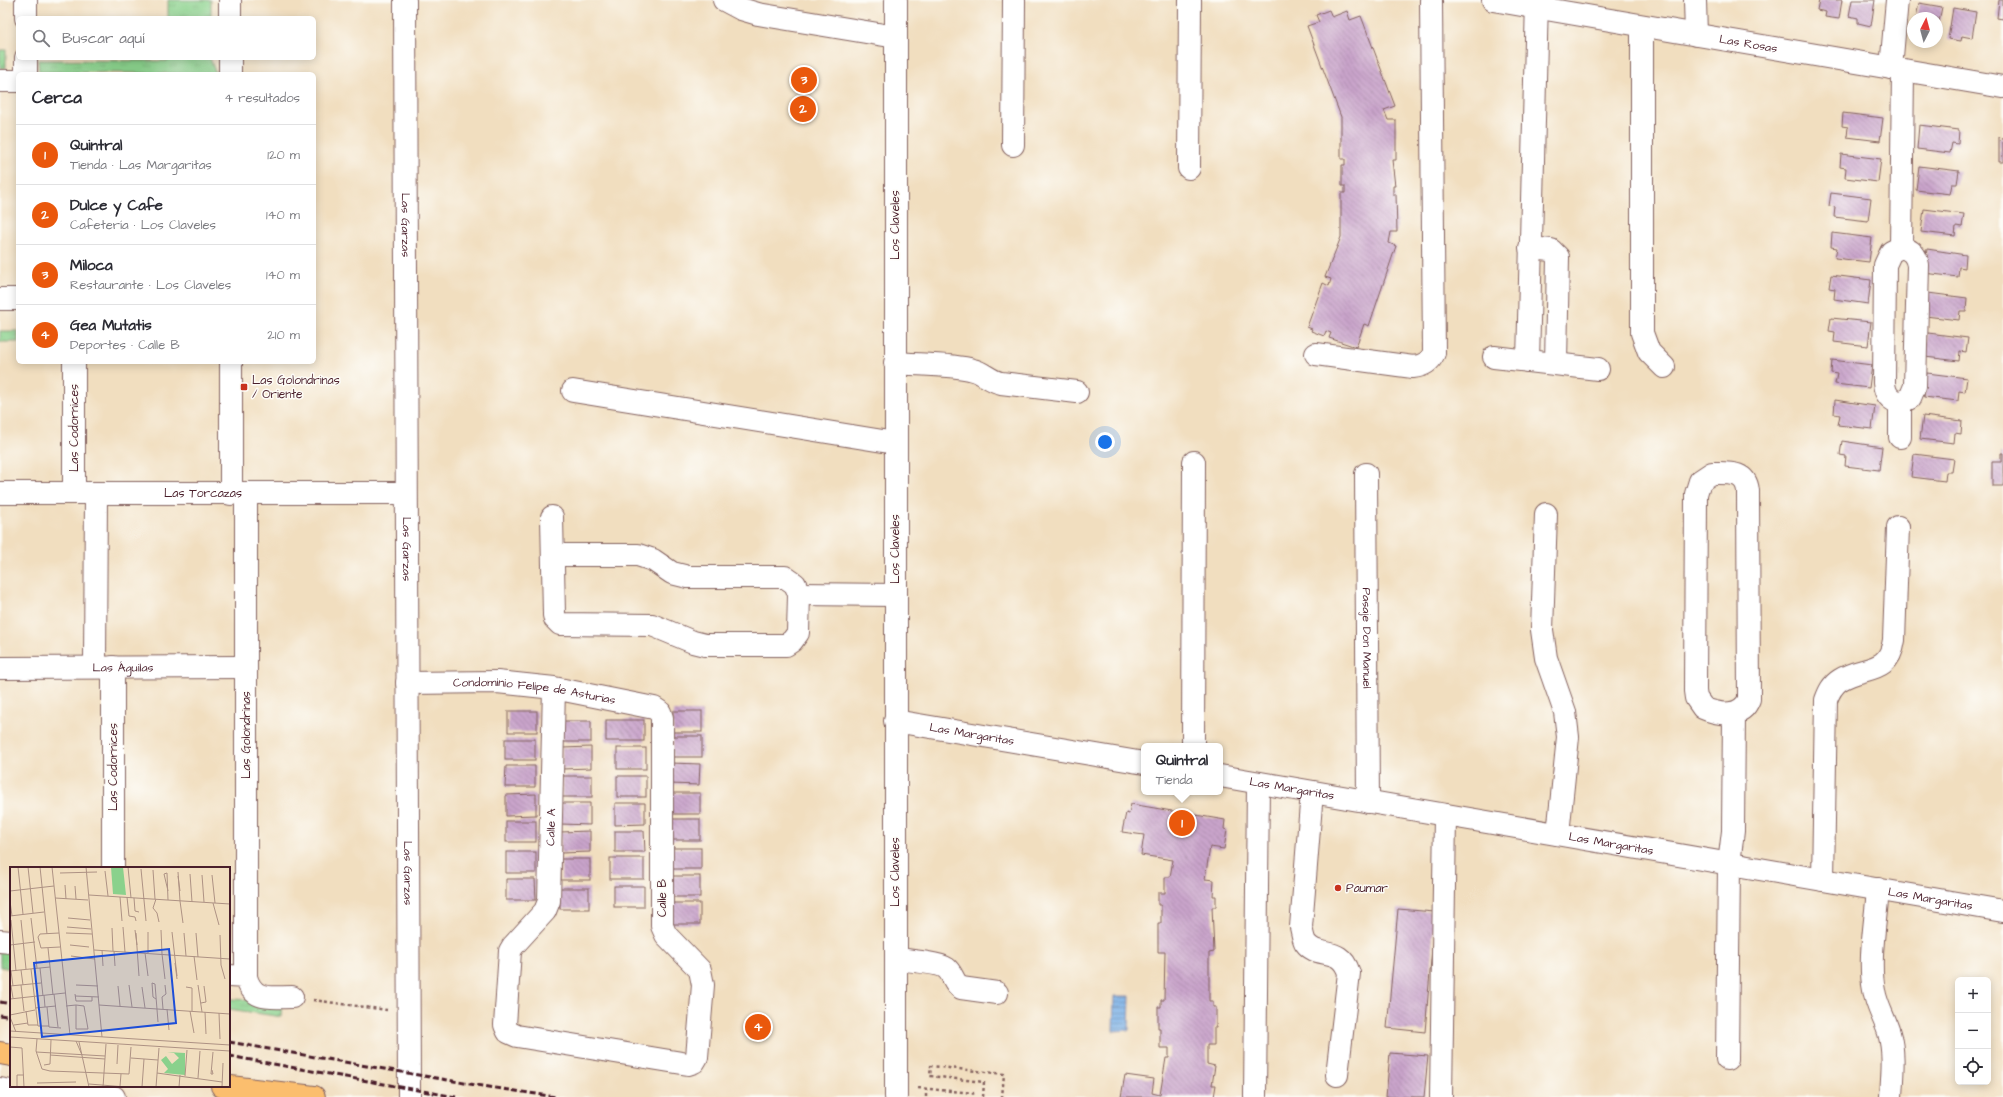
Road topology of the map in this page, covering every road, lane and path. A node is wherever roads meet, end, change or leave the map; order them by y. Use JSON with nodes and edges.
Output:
{"nodes":[{"id":1,"x":26,"y":0,"type":"edge"},
{"id":2,"x":230,"y":0,"type":"edge"},
{"id":3,"x":405,"y":0,"type":"edge"},
{"id":4,"x":724,"y":0,"type":"edge"},
{"id":5,"x":896,"y":0,"type":"edge"},
{"id":6,"x":1014,"y":0,"type":"edge"},
{"id":7,"x":1190,"y":0,"type":"edge"},
{"id":8,"x":1431,"y":0,"type":"edge"},
{"id":9,"x":1493,"y":0,"type":"edge"},
{"id":10,"x":1695,"y":0,"type":"edge"},
{"id":11,"x":1897,"y":0,"type":"edge"},
{"id":12,"x":1537,"y":4,"type":"edge"},
{"id":13,"x":26,"y":16,"type":"edge"},
{"id":14,"x":230,"y":16,"type":"edge"},
{"id":15,"x":1642,"y":26,"type":"junction"},
{"id":16,"x":1696,"y":35,"type":"junction"},
{"id":17,"x":896,"y":37,"type":"junction"},
{"id":18,"x":26,"y":60,"type":"edge"},
{"id":19,"x":230,"y":60,"type":"edge"},
{"id":20,"x":1897,"y":69,"type":"junction"},
{"id":21,"x":26,"y":72,"type":"edge"},
{"id":22,"x":230,"y":72,"type":"edge"},
{"id":23,"x":0,"y":81,"type":"edge"},
{"id":24,"x":16,"y":81,"type":"edge"},
{"id":25,"x":2003,"y":87,"type":"edge"},
{"id":26,"x":1013,"y":145,"type":"dead end"},
{"id":27,"x":1189,"y":168,"type":"dead end"},
{"id":28,"x":1901,"y":247,"type":"junction"},
{"id":29,"x":1530,"y":248,"type":"junction"},
{"id":30,"x":0,"y":299,"type":"edge"},
{"id":31,"x":16,"y":299,"type":"edge"},
{"id":32,"x":1316,"y":354,"type":"dead end"},
{"id":33,"x":1494,"y":357,"type":"dead end"},
{"id":34,"x":1528,"y":361,"type":"junction"},
{"id":35,"x":895,"y":363,"type":"junction"},
{"id":36,"x":74,"y":364,"type":"edge"},
{"id":37,"x":231,"y":364,"type":"edge"},
{"id":38,"x":1556,"y":364,"type":"junction"},
{"id":39,"x":1664,"y":367,"type":"dead end"},
{"id":40,"x":1598,"y":369,"type":"dead end"},
{"id":41,"x":573,"y":391,"type":"dead end"},
{"id":42,"x":1077,"y":392,"type":"dead end"},
{"id":43,"x":1900,"y":403,"type":"junction"},
{"id":44,"x":1900,"y":437,"type":"dead end"},
{"id":45,"x":896,"y":443,"type":"junction"},
{"id":46,"x":1194,"y":462,"type":"dead end"},
{"id":47,"x":1366,"y":474,"type":"dead end"},
{"id":48,"x":0,"y":493,"type":"edge"},
{"id":49,"x":74,"y":493,"type":"junction"},
{"id":50,"x":96,"y":493,"type":"junction"},
{"id":51,"x":406,"y":493,"type":"junction"},
{"id":52,"x":239,"y":494,"type":"junction"},
{"id":53,"x":1546,"y":514,"type":"dead end"},
{"id":54,"x":552,"y":517,"type":"dead end"},
{"id":55,"x":1898,"y":527,"type":"dead end"},
{"id":56,"x":553,"y":555,"type":"junction"},
{"id":57,"x":799,"y":594,"type":"junction"},
{"id":58,"x":895,"y":595,"type":"junction"},
{"id":59,"x":104,"y":666,"type":"junction"},
{"id":60,"x":246,"y":667,"type":"junction"},
{"id":61,"x":0,"y":668,"type":"edge"},
{"id":62,"x":407,"y":683,"type":"junction"},
{"id":63,"x":554,"y":688,"type":"junction"},
{"id":64,"x":660,"y":712,"type":"joint"},
{"id":65,"x":1734,"y":714,"type":"junction"},
{"id":66,"x":895,"y":721,"type":"junction"},
{"id":67,"x":1193,"y":743,"type":"edge"},
{"id":68,"x":1141,"y":762,"type":"edge"},
{"id":69,"x":1223,"y":777,"type":"edge"},
{"id":70,"x":1258,"y":783,"type":"junction"},
{"id":71,"x":1312,"y":792,"type":"junction"},
{"id":72,"x":1368,"y":802,"type":"junction"},
{"id":73,"x":1445,"y":815,"type":"junction"},
{"id":74,"x":1558,"y":834,"type":"junction"},
{"id":75,"x":1729,"y":864,"type":"junction"},
{"id":76,"x":113,"y":867,"type":"edge"},
{"id":77,"x":1824,"y":880,"type":"junction"},
{"id":78,"x":1878,"y":889,"type":"junction"},
{"id":79,"x":2003,"y":911,"type":"edge"},
{"id":80,"x":0,"y":941,"type":"edge"},
{"id":81,"x":10,"y":942,"type":"edge"},
{"id":82,"x":896,"y":959,"type":"junction"},
{"id":83,"x":238,"y":976,"type":"edge"},
{"id":84,"x":997,"y":993,"type":"dead end"},
{"id":85,"x":292,"y":998,"type":"joint"},
{"id":86,"x":386,"y":1009,"type":"dead end"},
{"id":87,"x":0,"y":1053,"type":"edge"},
{"id":88,"x":10,"y":1055,"type":"edge"},
{"id":89,"x":1727,"y":1059,"type":"dead end"},
{"id":90,"x":688,"y":1064,"type":"joint"},
{"id":91,"x":1337,"y":1075,"type":"dead end"},
{"id":92,"x":0,"y":1077,"type":"edge"},
{"id":93,"x":10,"y":1079,"type":"edge"},
{"id":94,"x":55,"y":1087,"type":"edge"},
{"id":95,"x":230,"y":1087,"type":"edge"},
{"id":96,"x":0,"y":1089,"type":"edge"},
{"id":97,"x":926,"y":1089,"type":"junction"},
{"id":98,"x":904,"y":1092,"type":"edge"},
{"id":99,"x":973,"y":1095,"type":"edge"},
{"id":100,"x":44,"y":1097,"type":"edge"},
{"id":101,"x":114,"y":1097,"type":"edge"},
{"id":102,"x":314,"y":1097,"type":"edge"},
{"id":103,"x":409,"y":1097,"type":"edge"},
{"id":104,"x":926,"y":1097,"type":"edge"},
{"id":105,"x":983,"y":1097,"type":"edge"},
{"id":106,"x":1002,"y":1097,"type":"edge"},
{"id":107,"x":1255,"y":1097,"type":"edge"},
{"id":108,"x":1441,"y":1097,"type":"edge"},
{"id":109,"x":1891,"y":1097,"type":"edge"}],
"edges":[{"from":1,"to":13,"type":"street"},
{"from":2,"to":14,"type":"street"},
{"from":3,"to":51,"type":"street","name":"Las Garzas"},
{"from":4,"to":17,"type":"street"},
{"from":5,"to":17,"type":"street","name":"Los Claveles"},
{"from":6,"to":26,"type":"street"},
{"from":7,"to":27,"type":"street"},
{"from":8,"to":32,"type":"street"},
{"from":9,"to":12,"type":"street","name":"Las Rosas"},
{"from":10,"to":16,"type":"street"},
{"from":11,"to":20,"type":"street"},
{"from":12,"to":15,"type":"street","name":"Las Rosas"},
{"from":12,"to":29,"type":"street"},
{"from":15,"to":16,"type":"street","name":"Las Rosas"},
{"from":15,"to":39,"type":"street"},
{"from":16,"to":20,"type":"street","name":"Las Rosas"},
{"from":17,"to":35,"type":"street","name":"Los Claveles"},
{"from":18,"to":21,"type":"street"},
{"from":19,"to":22,"type":"street"},
{"from":20,"to":25,"type":"street","name":"Las Rosas"},
{"from":20,"to":28,"type":"street"},
{"from":23,"to":24,"type":"street"},
{"from":28,"to":43,"type":"street"},
{"from":28,"to":43,"type":"street"},
{"from":29,"to":34,"type":"street"},
{"from":29,"to":38,"type":"street"},
{"from":30,"to":31,"type":"street"},
{"from":33,"to":34,"type":"street"},
{"from":34,"to":38,"type":"street"},
{"from":35,"to":42,"type":"street"},
{"from":35,"to":45,"type":"street","name":"Los Claveles"},
{"from":36,"to":49,"type":"street","name":"Las Codornices"},
{"from":37,"to":52,"type":"street","name":"Las Golondrinas"},
{"from":38,"to":40,"type":"street"},
{"from":41,"to":45,"type":"street"},
{"from":43,"to":44,"type":"street"},
{"from":45,"to":58,"type":"street","name":"Los Claveles"},
{"from":46,"to":67,"type":"street"},
{"from":47,"to":72,"type":"street","name":"Pasaje Don Manuel"},
{"from":48,"to":49,"type":"street","name":"Las Torcazas"},
{"from":49,"to":50,"type":"street","name":"Las Torcazas"},
{"from":50,"to":52,"type":"street","name":"Las Torcazas"},
{"from":50,"to":59,"type":"street","name":"Las Codornices"},
{"from":51,"to":52,"type":"street","name":"Las Torcazas"},
{"from":51,"to":62,"type":"street","name":"Las Garzas"},
{"from":52,"to":60,"type":"street","name":"Las Golondrinas"},
{"from":53,"to":74,"type":"street"},
{"from":54,"to":56,"type":"street"},
{"from":55,"to":77,"type":"street"},
{"from":56,"to":57,"type":"street"},
{"from":56,"to":57,"type":"street"},
{"from":57,"to":58,"type":"street"},
{"from":58,"to":66,"type":"street","name":"Los Claveles"},
{"from":59,"to":60,"type":"street","name":"Las Águilas"},
{"from":59,"to":61,"type":"street","name":"Las Águilas"},
{"from":59,"to":76,"type":"street","name":"Las Codornices"},
{"from":60,"to":83,"type":"street","name":"Las Golondrinas"},
{"from":62,"to":63,"type":"street","name":"Condominio Felipe de Asturias"},
{"from":62,"to":103,"type":"street","name":"Las Garzas"},
{"from":63,"to":64,"type":"street","name":"Condominio Felipe de Asturias"},
{"from":63,"to":90,"type":"street","name":"Calle A"},
{"from":64,"to":90,"type":"street","name":"Calle B"},
{"from":65,"to":65,"type":"street"},
{"from":65,"to":75,"type":"street"},
{"from":66,"to":68,"type":"street","name":"Las Margaritas"},
{"from":66,"to":82,"type":"street","name":"Los Claveles"},
{"from":69,"to":70,"type":"street","name":"Las Margaritas"},
{"from":70,"to":71,"type":"street","name":"Las Margaritas"},
{"from":70,"to":107,"type":"street"},
{"from":71,"to":72,"type":"street","name":"Las Margaritas"},
{"from":71,"to":91,"type":"street"},
{"from":72,"to":73,"type":"street","name":"Las Margaritas"},
{"from":73,"to":74,"type":"street","name":"Las Margaritas"},
{"from":73,"to":108,"type":"street"},
{"from":74,"to":75,"type":"street","name":"Las Margaritas"},
{"from":75,"to":77,"type":"street","name":"Las Margaritas"},
{"from":75,"to":89,"type":"street"},
{"from":77,"to":78,"type":"street","name":"Las Margaritas"},
{"from":78,"to":79,"type":"street","name":"Las Margaritas"},
{"from":78,"to":109,"type":"street"},
{"from":80,"to":81,"type":"street"},
{"from":82,"to":84,"type":"street"},
{"from":82,"to":98,"type":"street","name":"Los Claveles"},
{"from":83,"to":85,"type":"street"},
{"from":85,"to":86,"type":"path"},
{"from":87,"to":88,"type":"highway"},
{"from":92,"to":93,"type":"street"},
{"from":94,"to":101,"type":"street"},
{"from":95,"to":102,"type":"highway"},
{"from":96,"to":100,"type":"street"},
{"from":97,"to":98,"type":"path"},
{"from":97,"to":99,"type":"path"},
{"from":97,"to":104,"type":"path"},
{"from":105,"to":106,"type":"path"}]}
